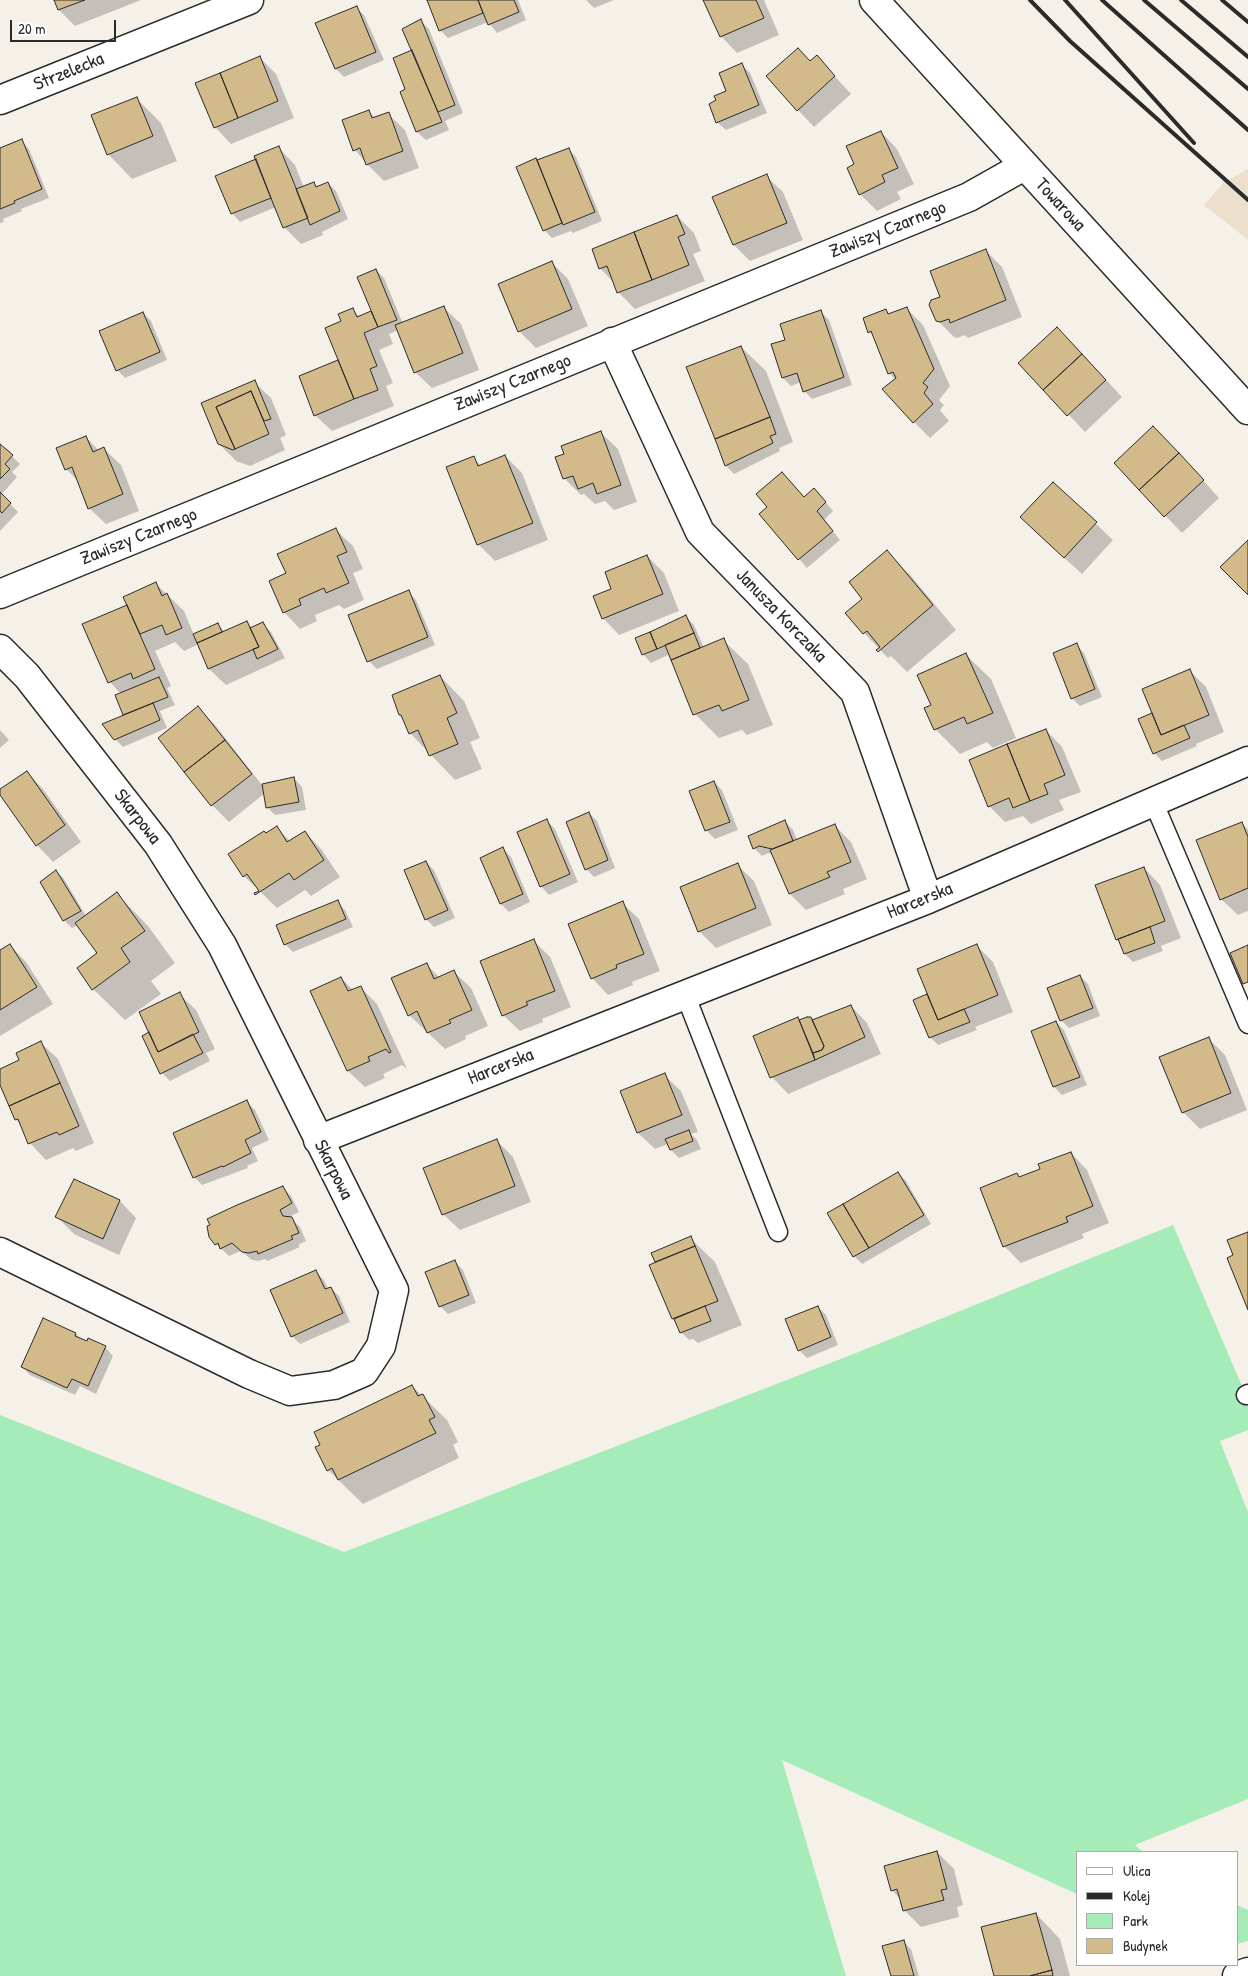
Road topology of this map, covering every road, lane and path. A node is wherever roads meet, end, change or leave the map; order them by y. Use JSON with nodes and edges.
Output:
{"nodes":[{"id":1,"x":249,"y":0,"type":"edge"},
{"id":2,"x":874,"y":0,"type":"edge"},
{"id":3,"x":0,"y":100,"type":"edge"},
{"id":4,"x":1024,"y":166,"type":"junction"},
{"id":5,"x":612,"y":342,"type":"junction"},
{"id":6,"x":1248,"y":410,"type":"edge"},
{"id":7,"x":0,"y":594,"type":"edge"},
{"id":8,"x":0,"y":649,"type":"edge"},
{"id":9,"x":1248,"y":761,"type":"edge"},
{"id":10,"x":1153,"y":801,"type":"junction"},
{"id":11,"x":928,"y":899,"type":"junction"},
{"id":12,"x":685,"y":994,"type":"junction"},
{"id":13,"x":1248,"y":1024,"type":"edge"},
{"id":14,"x":318,"y":1140,"type":"junction"},
{"id":15,"x":778,"y":1232,"type":"dead end"},
{"id":16,"x":0,"y":1252,"type":"edge"},
{"id":17,"x":1248,"y":1972,"type":"edge"},
{"id":18,"x":1237,"y":1976,"type":"edge"}],
"edges":[{"from":1,"to":3,"type":"street","name":"Strzelecka"},
{"from":2,"to":4,"type":"street","name":"Towarowa"},
{"from":4,"to":5,"type":"street","name":"Zawiszy Czarnego"},
{"from":4,"to":6,"type":"street","name":"Towarowa"},
{"from":5,"to":7,"type":"street","name":"Zawiszy Czarnego"},
{"from":5,"to":11,"type":"street","name":"Janusza Korczaka"},
{"from":8,"to":14,"type":"street","name":"Skarpowa"},
{"from":9,"to":10,"type":"street","name":"Harcerska"},
{"from":10,"to":11,"type":"street","name":"Harcerska"},
{"from":10,"to":13,"type":"lane"},
{"from":11,"to":12,"type":"street","name":"Harcerska"},
{"from":12,"to":14,"type":"street","name":"Harcerska"},
{"from":12,"to":15,"type":"lane"},
{"from":14,"to":16,"type":"street","name":"Skarpowa"},
{"from":17,"to":18,"type":"street"}]}
